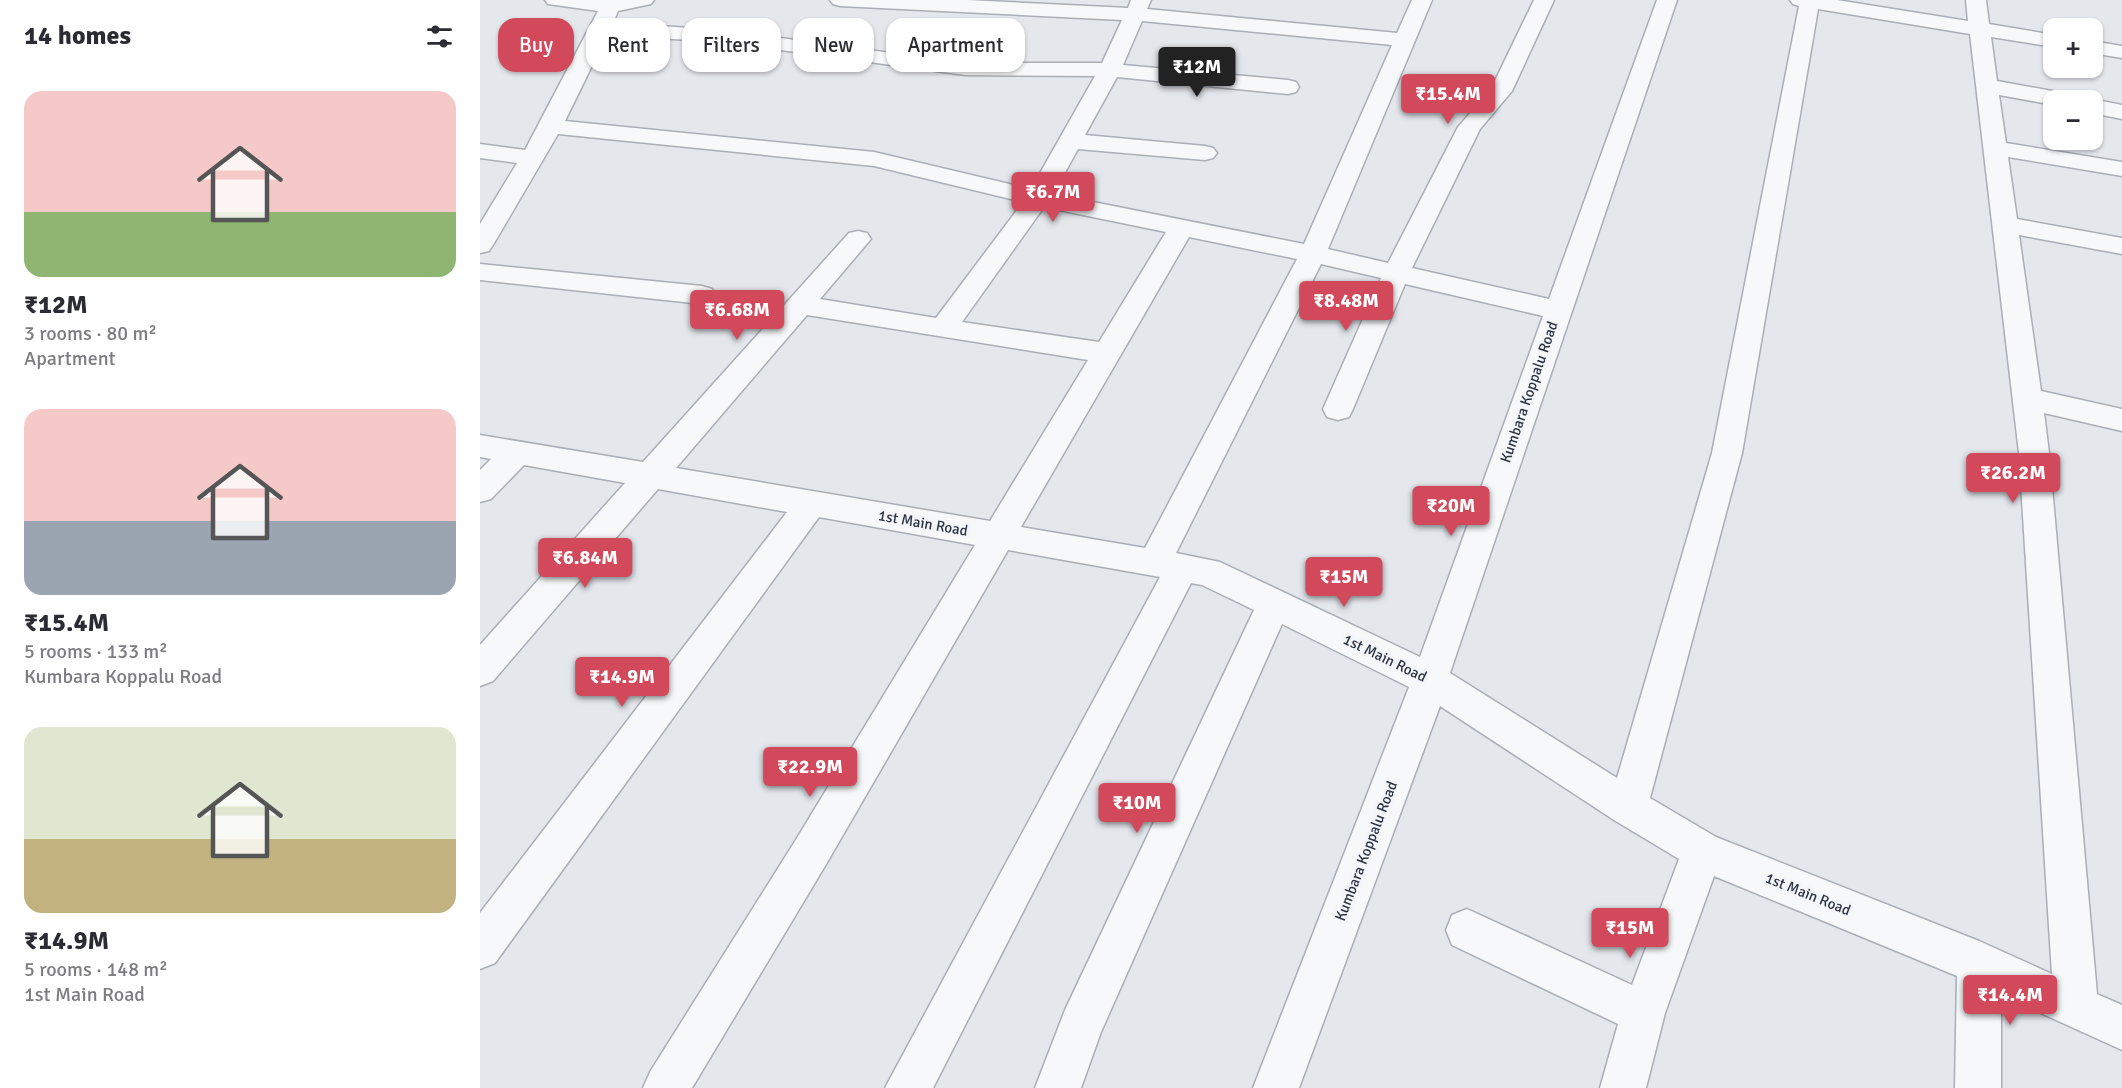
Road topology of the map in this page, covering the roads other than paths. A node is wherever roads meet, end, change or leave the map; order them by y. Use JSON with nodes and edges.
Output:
{"nodes":[{"id":1,"x":555,"y":0,"type":"edge"},
{"id":2,"x":644,"y":0,"type":"edge"},
{"id":3,"x":840,"y":0,"type":"edge"},
{"id":4,"x":1422,"y":0,"type":"edge"},
{"id":5,"x":1544,"y":0,"type":"edge"},
{"id":6,"x":1667,"y":0,"type":"edge"},
{"id":7,"x":1807,"y":1,"type":"edge"},
{"id":8,"x":610,"y":7,"type":"junction"},
{"id":9,"x":1137,"y":7,"type":"edge"},
{"id":10,"x":1977,"y":14,"type":"edge"},
{"id":11,"x":605,"y":18,"type":"edge"},
{"id":12,"x":670,"y":33,"type":"edge"},
{"id":13,"x":2043,"y":37,"type":"edge"},
{"id":14,"x":1406,"y":40,"type":"junction"},
{"id":15,"x":2103,"y":49,"type":"edge"},
{"id":16,"x":2122,"y":52,"type":"edge"},
{"id":17,"x":586,"y":56,"type":"edge"},
{"id":18,"x":1110,"y":70,"type":"junction"},
{"id":19,"x":1987,"y":86,"type":"junction"},
{"id":20,"x":1288,"y":87,"type":"dead end"},
{"id":21,"x":2043,"y":96,"type":"edge"},
{"id":22,"x":2103,"y":108,"type":"edge"},
{"id":23,"x":2122,"y":112,"type":"edge"},
{"id":24,"x":551,"y":126,"type":"junction"},
{"id":25,"x":1070,"y":141,"type":"junction"},
{"id":26,"x":1995,"y":148,"type":"junction"},
{"id":27,"x":480,"y":151,"type":"edge"},
{"id":28,"x":1205,"y":153,"type":"dead end"},
{"id":29,"x":532,"y":158,"type":"junction"},
{"id":30,"x":2122,"y":169,"type":"edge"},
{"id":31,"x":1038,"y":198,"type":"junction"},
{"id":32,"x":2004,"y":224,"type":"junction"},
{"id":33,"x":1181,"y":228,"type":"junction"},
{"id":34,"x":858,"y":239,"type":"dead end"},
{"id":35,"x":480,"y":245,"type":"edge"},
{"id":36,"x":2122,"y":246,"type":"edge"},
{"id":37,"x":1313,"y":254,"type":"junction"},
{"id":38,"x":480,"y":272,"type":"edge"},
{"id":39,"x":1396,"y":273,"type":"junction"},
{"id":40,"x":702,"y":296,"type":"dead end"},
{"id":41,"x":799,"y":305,"type":"junction"},
{"id":42,"x":1557,"y":310,"type":"junction"},
{"id":43,"x":943,"y":328,"type":"junction"},
{"id":44,"x":1107,"y":353,"type":"junction"},
{"id":45,"x":2027,"y":399,"type":"junction"},
{"id":46,"x":1338,"y":409,"type":"dead end"},
{"id":47,"x":2122,"y":420,"type":"edge"},
{"id":48,"x":480,"y":446,"type":"edge"},
{"id":49,"x":518,"y":452,"type":"junction"},
{"id":50,"x":652,"y":475,"type":"junction"},
{"id":51,"x":480,"y":490,"type":"edge"},
{"id":52,"x":811,"y":504,"type":"junction"},
{"id":53,"x":999,"y":536,"type":"junction"},
{"id":54,"x":1168,"y":565,"type":"junction"},
{"id":55,"x":1274,"y":604,"type":"junction"},
{"id":56,"x":480,"y":670,"type":"edge"},
{"id":57,"x":1429,"y":679,"type":"junction"},
{"id":58,"x":1628,"y":807,"type":"junction"},
{"id":59,"x":1702,"y":850,"type":"junction"},
{"id":60,"x":1467,"y":930,"type":"dead end"},
{"id":61,"x":480,"y":948,"type":"edge"},
{"id":62,"x":1979,"y":963,"type":"junction"},
{"id":63,"x":2076,"y":1006,"type":"junction"},
{"id":64,"x":1643,"y":1013,"type":"junction"},
{"id":65,"x":2122,"y":1028,"type":"edge"},
{"id":66,"x":666,"y":1088,"type":"edge"},
{"id":67,"x":908,"y":1088,"type":"edge"},
{"id":68,"x":1058,"y":1088,"type":"edge"},
{"id":69,"x":1276,"y":1088,"type":"edge"},
{"id":70,"x":1623,"y":1088,"type":"edge"},
{"id":71,"x":1978,"y":1088,"type":"edge"}],
"edges":[{"from":1,"to":8,"type":"street"},
{"from":2,"to":8,"type":"street"},
{"from":3,"to":9,"type":"street"},
{"from":4,"to":14,"type":"street"},
{"from":5,"to":39,"type":"street"},
{"from":6,"to":42,"type":"street","name":"Kumbara Koppalu Road"},
{"from":7,"to":10,"type":"street"},
{"from":7,"to":58,"type":"street"},
{"from":8,"to":11,"type":"street"},
{"from":9,"to":14,"type":"street"},
{"from":9,"to":18,"type":"street"},
{"from":10,"to":13,"type":"street"},
{"from":10,"to":19,"type":"street"},
{"from":12,"to":18,"type":"street"},
{"from":14,"to":37,"type":"street"},
{"from":15,"to":16,"type":"street"},
{"from":17,"to":24,"type":"street"},
{"from":18,"to":20,"type":"street"},
{"from":18,"to":25,"type":"street"},
{"from":19,"to":21,"type":"street"},
{"from":19,"to":26,"type":"street"},
{"from":22,"to":23,"type":"street"},
{"from":24,"to":29,"type":"street"},
{"from":24,"to":31,"type":"street"},
{"from":25,"to":28,"type":"street"},
{"from":25,"to":31,"type":"street"},
{"from":26,"to":30,"type":"street"},
{"from":26,"to":32,"type":"street"},
{"from":27,"to":29,"type":"street"},
{"from":29,"to":35,"type":"street"},
{"from":31,"to":33,"type":"street"},
{"from":31,"to":43,"type":"street"},
{"from":32,"to":36,"type":"street"},
{"from":32,"to":45,"type":"street"},
{"from":33,"to":37,"type":"street"},
{"from":33,"to":44,"type":"street"},
{"from":34,"to":41,"type":"street"},
{"from":37,"to":39,"type":"street"},
{"from":37,"to":54,"type":"street"},
{"from":38,"to":40,"type":"street"},
{"from":39,"to":42,"type":"street"},
{"from":39,"to":46,"type":"street"},
{"from":41,"to":43,"type":"street"},
{"from":41,"to":50,"type":"street"},
{"from":42,"to":57,"type":"street","name":"Kumbara Koppalu Road"},
{"from":43,"to":44,"type":"street"},
{"from":44,"to":53,"type":"street"},
{"from":45,"to":47,"type":"street"},
{"from":45,"to":63,"type":"street"},
{"from":48,"to":49,"type":"street","name":"1st Main Road"},
{"from":49,"to":50,"type":"street","name":"1st Main Road"},
{"from":49,"to":51,"type":"street"},
{"from":50,"to":52,"type":"street","name":"1st Main Road"},
{"from":50,"to":56,"type":"street"},
{"from":52,"to":53,"type":"street","name":"1st Main Road"},
{"from":52,"to":61,"type":"street"},
{"from":53,"to":54,"type":"street","name":"1st Main Road"},
{"from":53,"to":66,"type":"street"},
{"from":54,"to":55,"type":"street","name":"1st Main Road"},
{"from":54,"to":67,"type":"street"},
{"from":55,"to":57,"type":"street","name":"1st Main Road"},
{"from":55,"to":68,"type":"street"},
{"from":57,"to":58,"type":"street","name":"1st Main Road"},
{"from":57,"to":69,"type":"street","name":"Kumbara Koppalu Road"},
{"from":58,"to":59,"type":"street","name":"1st Main Road"},
{"from":59,"to":62,"type":"street","name":"1st Main Road"},
{"from":59,"to":64,"type":"street"},
{"from":60,"to":64,"type":"street"},
{"from":62,"to":63,"type":"street","name":"1st Main Road"},
{"from":62,"to":71,"type":"street"},
{"from":63,"to":65,"type":"street","name":"1st Main Road"},
{"from":64,"to":70,"type":"street"}]}
